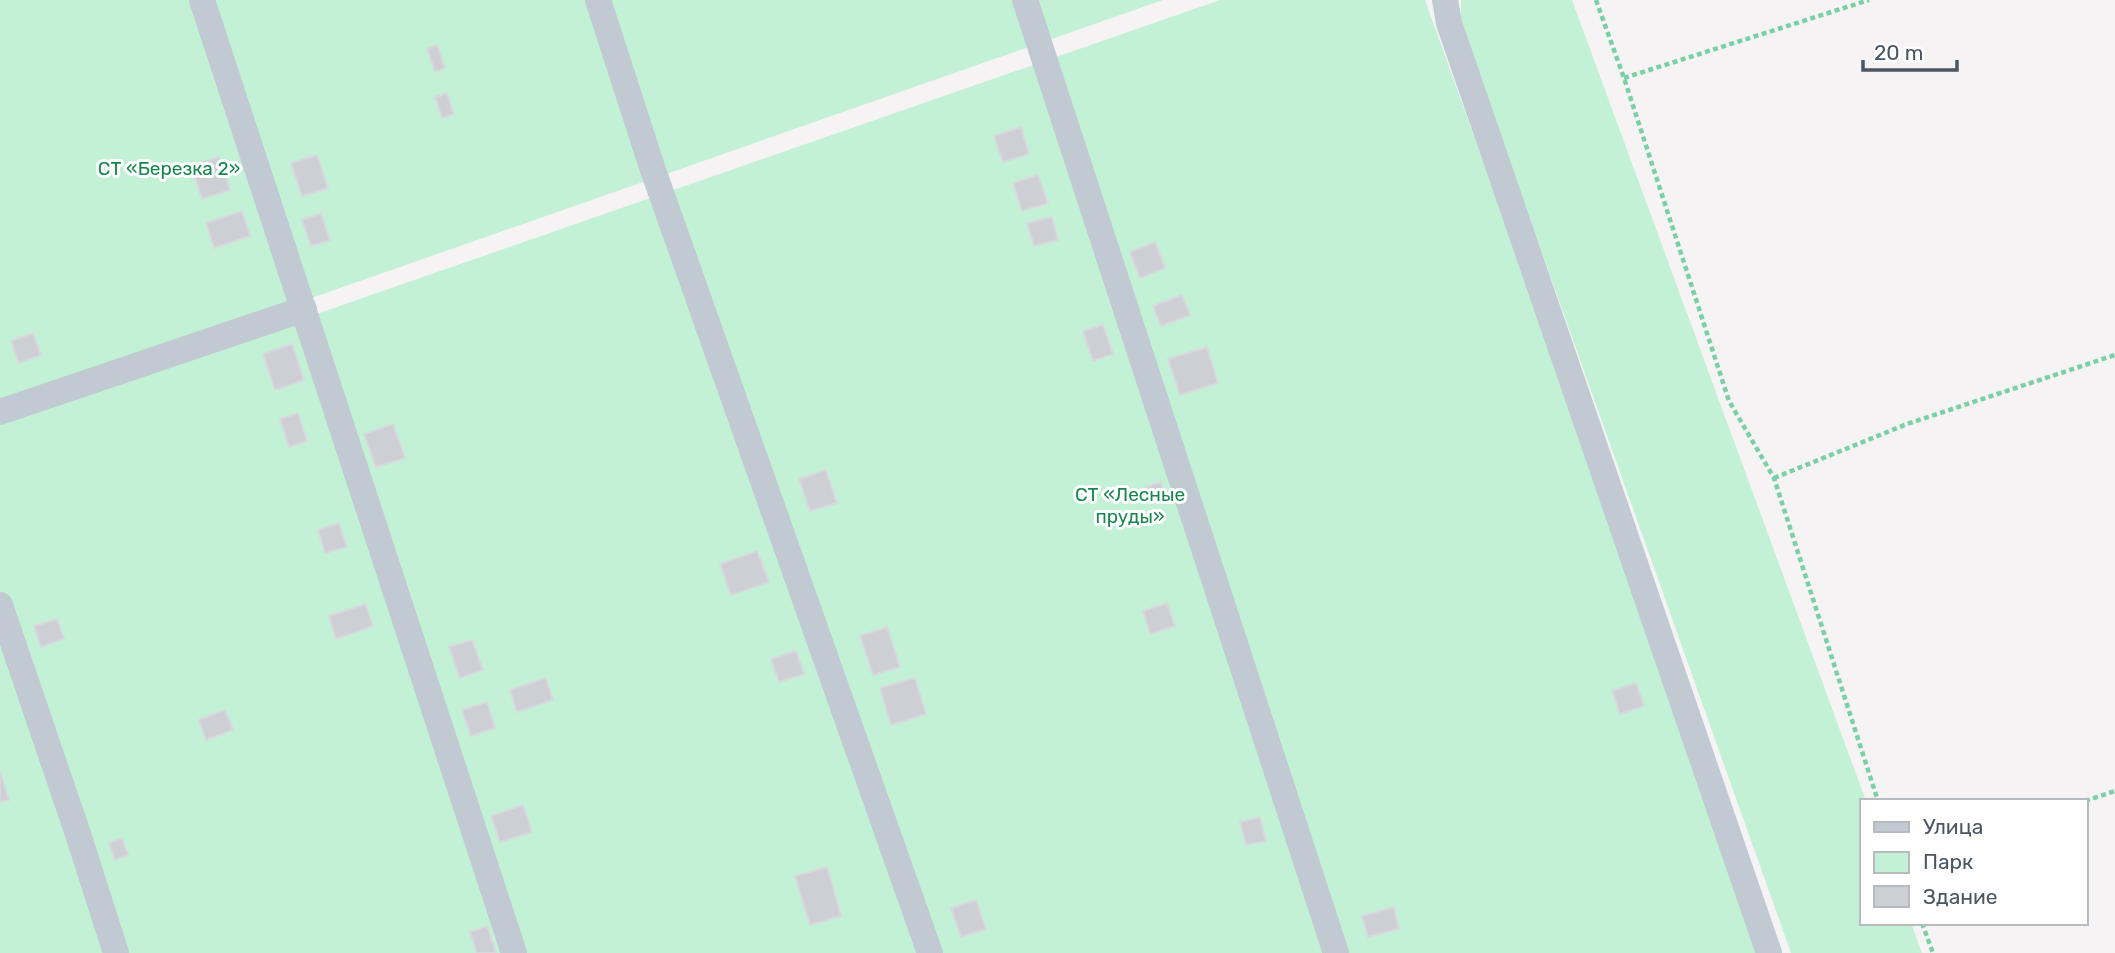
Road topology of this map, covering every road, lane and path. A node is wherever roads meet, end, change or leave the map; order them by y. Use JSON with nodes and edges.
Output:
{"nodes":[{"id":1,"x":202,"y":0,"type":"edge"},
{"id":2,"x":598,"y":0,"type":"edge"},
{"id":3,"x":1025,"y":0,"type":"edge"},
{"id":4,"x":1445,"y":0,"type":"edge"},
{"id":5,"x":1596,"y":0,"type":"edge"},
{"id":6,"x":1869,"y":0,"type":"edge"},
{"id":7,"x":1625,"y":78,"type":"junction"},
{"id":8,"x":304,"y":309,"type":"junction"},
{"id":9,"x":2115,"y":355,"type":"edge"},
{"id":10,"x":0,"y":412,"type":"edge"},
{"id":11,"x":1774,"y":478,"type":"junction"},
{"id":12,"x":0,"y":604,"type":"edge"},
{"id":13,"x":2115,"y":791,"type":"edge"},
{"id":14,"x":1877,"y":799,"type":"edge"},
{"id":15,"x":2087,"y":800,"type":"edge"},
{"id":16,"x":1923,"y":925,"type":"edge"},
{"id":17,"x":116,"y":953,"type":"edge"},
{"id":18,"x":514,"y":953,"type":"edge"},
{"id":19,"x":930,"y":953,"type":"edge"},
{"id":20,"x":1336,"y":953,"type":"edge"},
{"id":21,"x":1769,"y":953,"type":"edge"},
{"id":22,"x":1933,"y":953,"type":"edge"}],
"edges":[{"from":1,"to":8,"type":"street"},
{"from":2,"to":19,"type":"street"},
{"from":3,"to":20,"type":"street"},
{"from":4,"to":21,"type":"street"},
{"from":5,"to":7,"type":"path"},
{"from":6,"to":7,"type":"path"},
{"from":7,"to":11,"type":"path"},
{"from":8,"to":10,"type":"street"},
{"from":8,"to":18,"type":"street"},
{"from":9,"to":11,"type":"path"},
{"from":11,"to":14,"type":"path"},
{"from":12,"to":17,"type":"street"},
{"from":13,"to":15,"type":"path"},
{"from":16,"to":22,"type":"path"}]}
